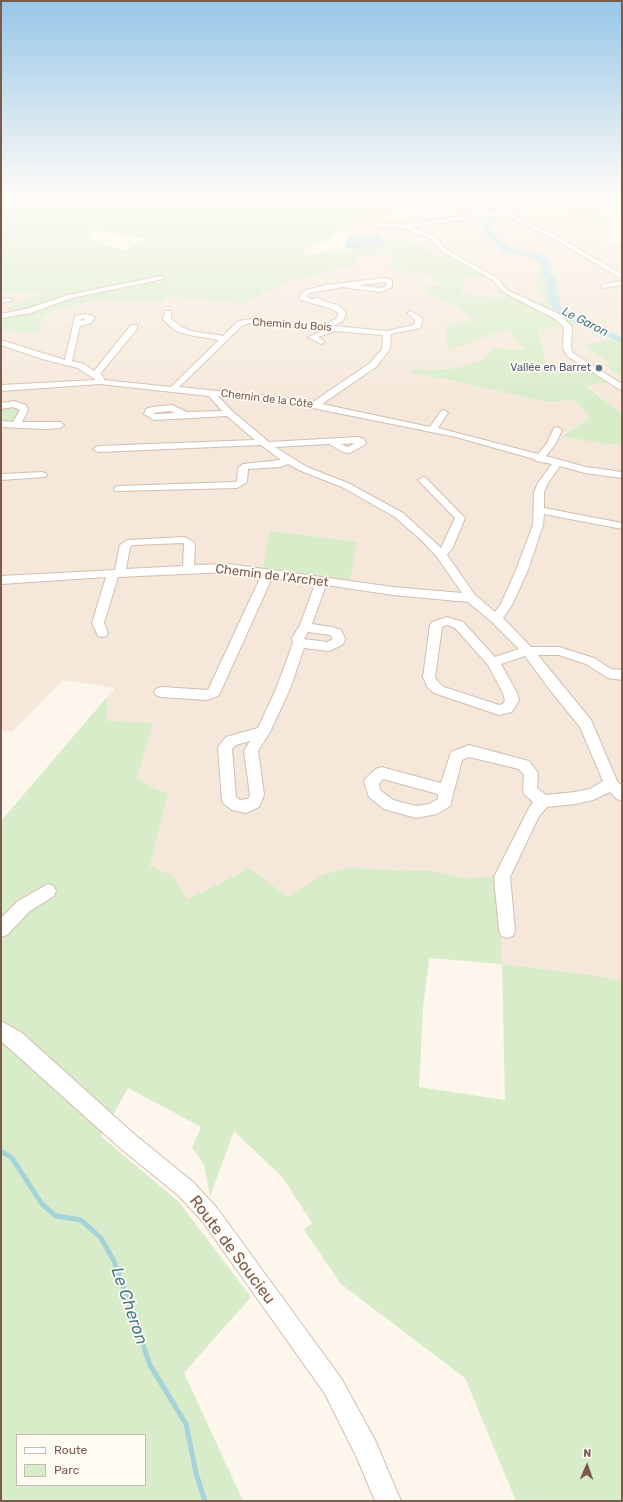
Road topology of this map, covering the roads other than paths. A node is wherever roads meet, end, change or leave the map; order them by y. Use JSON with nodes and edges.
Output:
{"nodes":[{"id":1,"x":471,"y":265,"type":"edge"},
{"id":2,"x":602,"y":265,"type":"edge"},
{"id":3,"x":622,"y":277,"type":"edge"},
{"id":4,"x":161,"y":278,"type":"dead end"},
{"id":5,"x":622,"y":283,"type":"edge"},
{"id":6,"x":342,"y":285,"type":"junction"},
{"id":7,"x":604,"y":286,"type":"dead end"},
{"id":8,"x":317,"y":289,"type":"junction"},
{"id":9,"x":9,"y":300,"type":"dead end"},
{"id":10,"x":1,"y":301,"type":"edge"},
{"id":11,"x":323,"y":304,"type":"junction"},
{"id":12,"x":168,"y":313,"type":"dead end"},
{"id":13,"x":411,"y":313,"type":"dead end"},
{"id":14,"x":1,"y":316,"type":"edge"},
{"id":15,"x":77,"y":325,"type":"dead end"},
{"id":16,"x":134,"y":327,"type":"dead end"},
{"id":17,"x":326,"y":327,"type":"junction"},
{"id":18,"x":334,"y":328,"type":"junction"},
{"id":19,"x":367,"y":331,"type":"junction"},
{"id":20,"x":388,"y":333,"type":"junction"},
{"id":21,"x":224,"y":339,"type":"junction"},
{"id":22,"x":1,"y":342,"type":"edge"},
{"id":23,"x":321,"y":342,"type":"dead end"},
{"id":24,"x":387,"y":343,"type":"junction"},
{"id":25,"x":68,"y":363,"type":"junction"},
{"id":26,"x":95,"y":374,"type":"junction"},
{"id":27,"x":100,"y":382,"type":"junction"},
{"id":28,"x":1,"y":388,"type":"edge"},
{"id":29,"x":622,"y":388,"type":"edge"},
{"id":30,"x":172,"y":390,"type":"junction"},
{"id":31,"x":212,"y":393,"type":"junction"},
{"id":32,"x":315,"y":404,"type":"junction"},
{"id":33,"x":1,"y":406,"type":"edge"},
{"id":34,"x":229,"y":413,"type":"junction"},
{"id":35,"x":444,"y":413,"type":"dead end"},
{"id":36,"x":185,"y":415,"type":"dead end"},
{"id":37,"x":1,"y":424,"type":"edge"},
{"id":38,"x":16,"y":425,"type":"junction"},
{"id":39,"x":60,"y":425,"type":"dead end"},
{"id":40,"x":432,"y":430,"type":"junction"},
{"id":41,"x":557,"y":430,"type":"dead end"},
{"id":42,"x":331,"y":442,"type":"dead end"},
{"id":43,"x":266,"y":444,"type":"junction"},
{"id":44,"x":98,"y":449,"type":"dead end"},
{"id":45,"x":539,"y":459,"type":"junction"},
{"id":46,"x":288,"y":461,"type":"junction"},
{"id":47,"x":557,"y":464,"type":"junction"},
{"id":48,"x":42,"y":475,"type":"dead end"},
{"id":49,"x":622,"y":475,"type":"edge"},
{"id":50,"x":1,"y":477,"type":"edge"},
{"id":51,"x":423,"y":480,"type":"dead end"},
{"id":52,"x":119,"y":489,"type":"dead end"},
{"id":53,"x":540,"y":510,"type":"junction"},
{"id":54,"x":622,"y":526,"type":"edge"},
{"id":55,"x":441,"y":555,"type":"junction"},
{"id":56,"x":188,"y":569,"type":"junction"},
{"id":57,"x":116,"y":574,"type":"junction"},
{"id":58,"x":268,"y":574,"type":"junction"},
{"id":59,"x":1,"y":580,"type":"edge"},
{"id":60,"x":322,"y":582,"type":"junction"},
{"id":61,"x":471,"y":598,"type":"junction"},
{"id":62,"x":496,"y":619,"type":"junction"},
{"id":63,"x":305,"y":626,"type":"junction"},
{"id":64,"x":102,"y":633,"type":"dead end"},
{"id":65,"x":299,"y":642,"type":"junction"},
{"id":66,"x":528,"y":651,"type":"junction"},
{"id":67,"x":493,"y":662,"type":"junction"},
{"id":68,"x":622,"y":675,"type":"edge"},
{"id":69,"x":161,"y":692,"type":"dead end"},
{"id":70,"x":263,"y":732,"type":"junction"},
{"id":71,"x":611,"y":784,"type":"junction"},
{"id":72,"x":446,"y":790,"type":"junction"},
{"id":73,"x":622,"y":795,"type":"edge"},
{"id":74,"x":543,"y":801,"type":"junction"},
{"id":75,"x":48,"y":891,"type":"dead end"},
{"id":76,"x":1,"y":929,"type":"edge"},
{"id":77,"x":507,"y":930,"type":"dead end"},
{"id":78,"x":1,"y":1030,"type":"edge"},
{"id":79,"x":388,"y":1501,"type":"edge"}],
"edges":[{"from":1,"to":29,"type":"street"},
{"from":2,"to":3,"type":"street"},
{"from":4,"to":14,"type":"street"},
{"from":5,"to":7,"type":"street"},
{"from":6,"to":6,"type":"street"},
{"from":6,"to":8,"type":"street"},
{"from":8,"to":11,"type":"street"},
{"from":8,"to":11,"type":"street"},
{"from":9,"to":10,"type":"street"},
{"from":11,"to":17,"type":"street"},
{"from":12,"to":21,"type":"street"},
{"from":13,"to":20,"type":"street","name":"Chemin du Bois"},
{"from":15,"to":25,"type":"street"},
{"from":16,"to":26,"type":"street"},
{"from":17,"to":18,"type":"street","name":"Chemin du Bois"},
{"from":17,"to":21,"type":"street","name":"Chemin du Bois"},
{"from":18,"to":19,"type":"street","name":"Chemin du Bois"},
{"from":18,"to":23,"type":"street"},
{"from":19,"to":20,"type":"street","name":"Chemin du Bois"},
{"from":19,"to":24,"type":"street","name":"Chemin du Bois"},
{"from":20,"to":24,"type":"street"},
{"from":21,"to":30,"type":"street","name":"Chemin du Bois"},
{"from":22,"to":25,"type":"street"},
{"from":24,"to":32,"type":"street"},
{"from":25,"to":26,"type":"street"},
{"from":26,"to":27,"type":"street"},
{"from":27,"to":28,"type":"street","name":"Chemin de la Côte"},
{"from":27,"to":30,"type":"street","name":"Chemin de la Côte"},
{"from":30,"to":31,"type":"street","name":"Chemin de la Côte"},
{"from":31,"to":32,"type":"street","name":"Chemin de la Côte"},
{"from":31,"to":34,"type":"street"},
{"from":32,"to":40,"type":"street","name":"Chemin de la Côte"},
{"from":33,"to":38,"type":"street"},
{"from":34,"to":36,"type":"street"},
{"from":34,"to":43,"type":"street"},
{"from":35,"to":40,"type":"street"},
{"from":37,"to":38,"type":"street"},
{"from":38,"to":39,"type":"street"},
{"from":40,"to":45,"type":"street","name":"Chemin de la Côte"},
{"from":41,"to":45,"type":"street"},
{"from":42,"to":43,"type":"street"},
{"from":43,"to":44,"type":"street"},
{"from":43,"to":46,"type":"street"},
{"from":45,"to":47,"type":"street","name":"Chemin de la Côte"},
{"from":46,"to":52,"type":"street"},
{"from":46,"to":55,"type":"street"},
{"from":47,"to":49,"type":"street","name":"Chemin de la Côte"},
{"from":47,"to":53,"type":"street"},
{"from":48,"to":50,"type":"street"},
{"from":51,"to":55,"type":"street"},
{"from":53,"to":54,"type":"street"},
{"from":53,"to":62,"type":"street"},
{"from":55,"to":61,"type":"street"},
{"from":56,"to":57,"type":"street","name":"Chemin de l'Archet"},
{"from":56,"to":57,"type":"street"},
{"from":56,"to":58,"type":"street","name":"Chemin de l'Archet"},
{"from":57,"to":59,"type":"street","name":"Chemin de l'Archet"},
{"from":57,"to":64,"type":"street"},
{"from":58,"to":60,"type":"street","name":"Chemin de l'Archet"},
{"from":58,"to":69,"type":"street"},
{"from":60,"to":61,"type":"street","name":"Chemin de l'Archet"},
{"from":60,"to":63,"type":"street"},
{"from":61,"to":62,"type":"street"},
{"from":62,"to":66,"type":"street"},
{"from":63,"to":65,"type":"street"},
{"from":63,"to":65,"type":"street"},
{"from":65,"to":70,"type":"street"},
{"from":66,"to":67,"type":"street"},
{"from":66,"to":68,"type":"street"},
{"from":66,"to":71,"type":"street"},
{"from":67,"to":67,"type":"street"},
{"from":70,"to":70,"type":"street"},
{"from":71,"to":73,"type":"street"},
{"from":71,"to":74,"type":"street"},
{"from":72,"to":72,"type":"street"},
{"from":72,"to":74,"type":"street"},
{"from":74,"to":77,"type":"street"},
{"from":75,"to":76,"type":"street"},
{"from":78,"to":79,"type":"street","name":"Route de Soucieu"}]}
